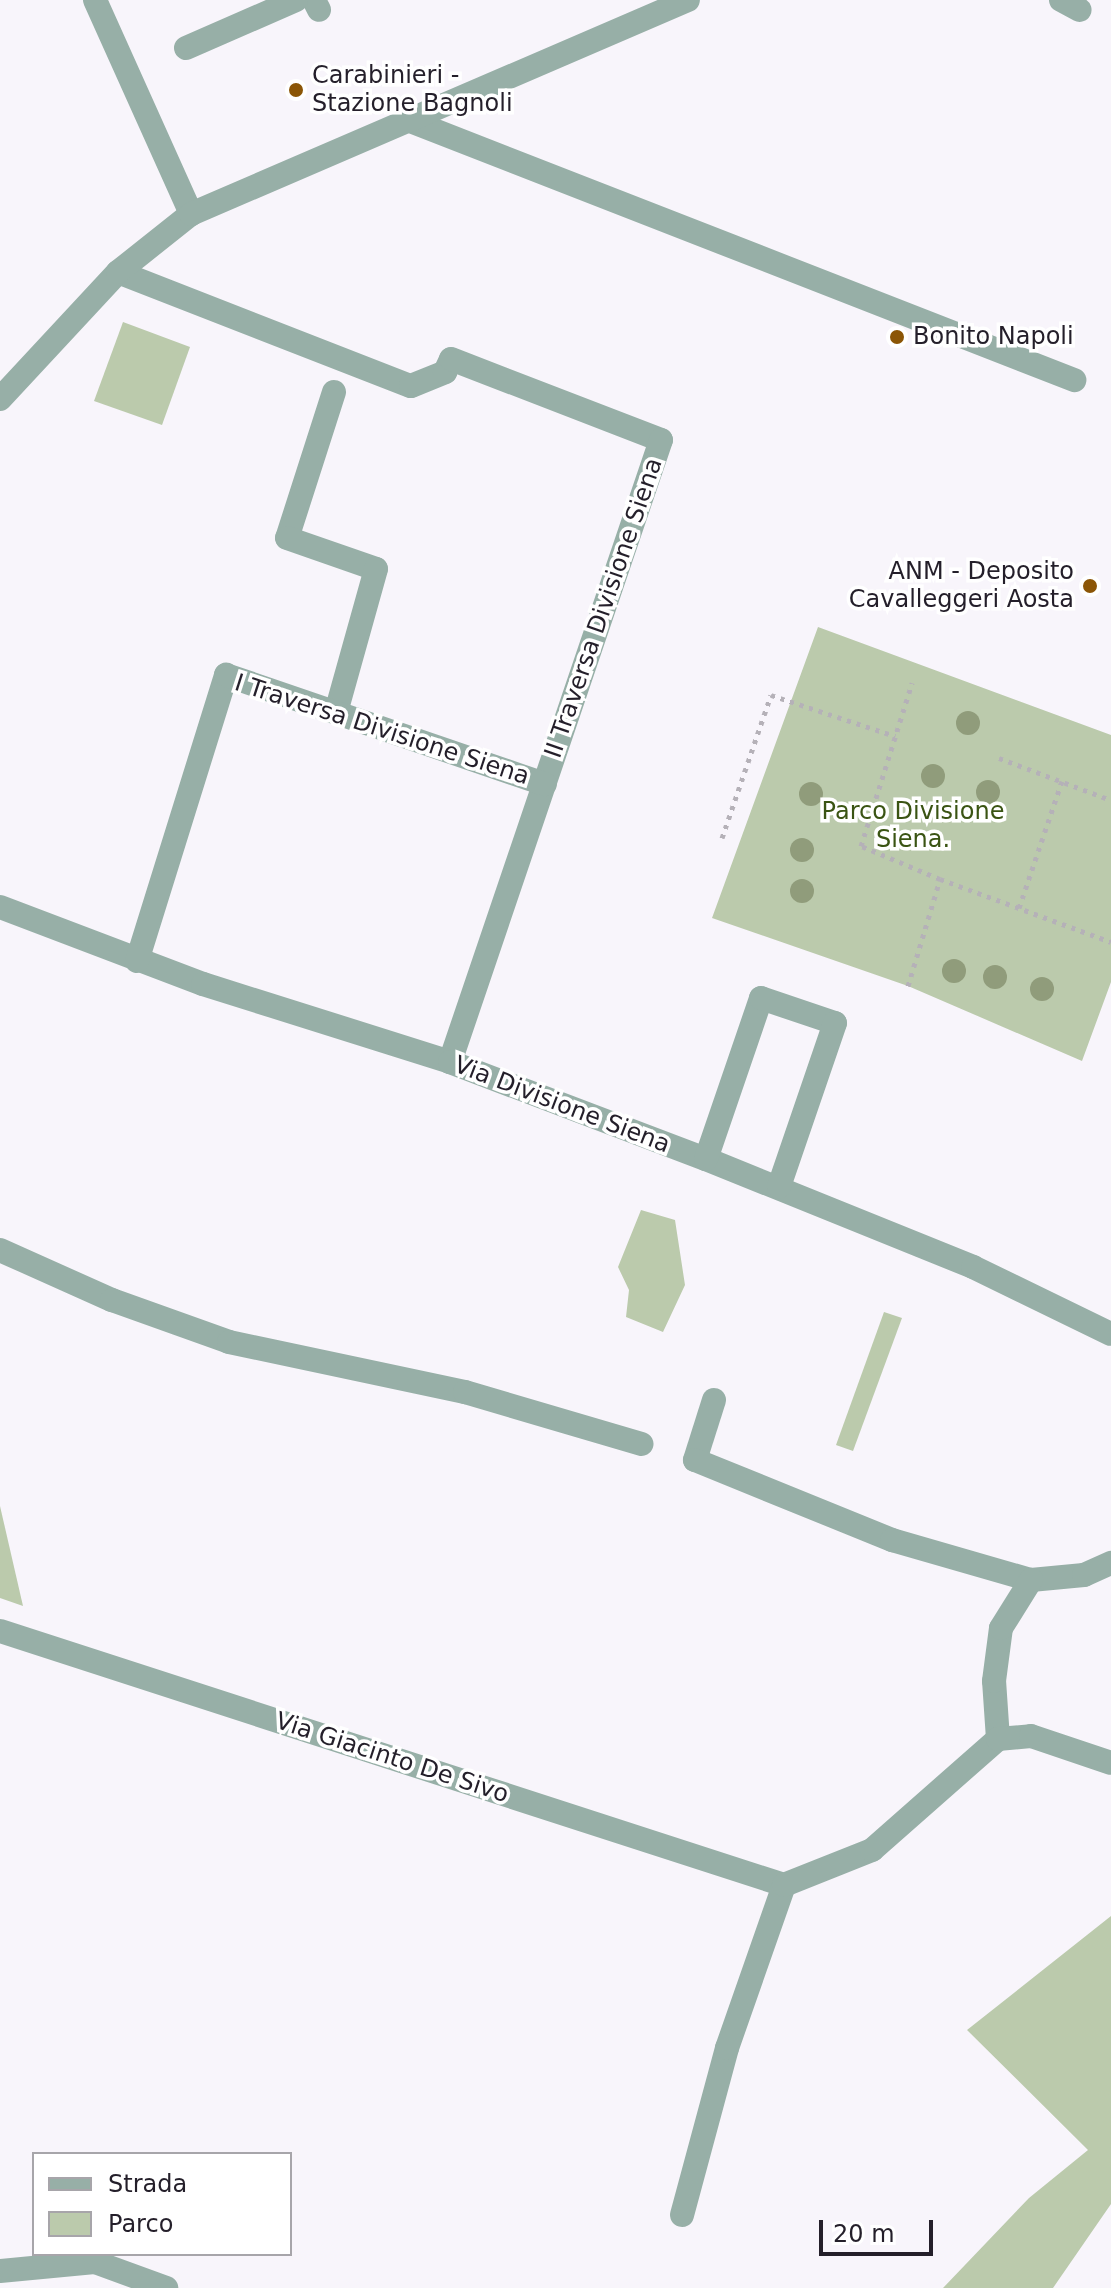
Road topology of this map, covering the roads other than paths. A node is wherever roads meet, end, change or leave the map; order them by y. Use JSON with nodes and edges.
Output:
{"nodes":[{"id":1,"x":95,"y":0,"type":"edge"},
{"id":2,"x":296,"y":0,"type":"edge"},
{"id":3,"x":688,"y":0,"type":"edge"},
{"id":4,"x":186,"y":48,"type":"dead end"},
{"id":5,"x":413,"y":122,"type":"junction"},
{"id":6,"x":191,"y":214,"type":"junction"},
{"id":7,"x":118,"y":272,"type":"junction"},
{"id":8,"x":1074,"y":380,"type":"dead end"},
{"id":9,"x":334,"y":392,"type":"dead end"},
{"id":10,"x":0,"y":399,"type":"edge"},
{"id":11,"x":336,"y":712,"type":"junction"},
{"id":12,"x":545,"y":784,"type":"junction"},
{"id":13,"x":0,"y":907,"type":"edge"},
{"id":14,"x":137,"y":961,"type":"junction"},
{"id":15,"x":450,"y":1062,"type":"junction"},
{"id":16,"x":706,"y":1159,"type":"junction"},
{"id":17,"x":779,"y":1187,"type":"junction"},
{"id":18,"x":0,"y":1250,"type":"edge"},
{"id":19,"x":1111,"y":1334,"type":"edge"},
{"id":20,"x":714,"y":1400,"type":"dead end"},
{"id":21,"x":642,"y":1444,"type":"dead end"},
{"id":22,"x":1111,"y":1563,"type":"edge"},
{"id":23,"x":1031,"y":1580,"type":"junction"},
{"id":24,"x":0,"y":1631,"type":"edge"},
{"id":25,"x":998,"y":1739,"type":"junction"},
{"id":26,"x":1111,"y":1763,"type":"edge"},
{"id":27,"x":784,"y":1885,"type":"junction"},
{"id":28,"x":682,"y":2215,"type":"dead end"},
{"id":29,"x":0,"y":2271,"type":"edge"},
{"id":30,"x":166,"y":2288,"type":"edge"}],
"edges":[{"from":1,"to":6,"type":"street"},
{"from":2,"to":4,"type":"street"},
{"from":3,"to":5,"type":"street"},
{"from":5,"to":6,"type":"street"},
{"from":5,"to":8,"type":"street"},
{"from":6,"to":7,"type":"street"},
{"from":7,"to":10,"type":"street"},
{"from":7,"to":12,"type":"street","name":"II Traversa Divisione Siena"},
{"from":9,"to":11,"type":"street"},
{"from":11,"to":12,"type":"street","name":"I Traversa Divisione Siena"},
{"from":11,"to":14,"type":"street","name":"I Traversa Divisione Siena"},
{"from":12,"to":15,"type":"street","name":"II Traversa Divisione Siena"},
{"from":13,"to":14,"type":"street","name":"Via Divisione Siena"},
{"from":14,"to":15,"type":"street","name":"Via Divisione Siena"},
{"from":15,"to":16,"type":"street","name":"Via Divisione Siena"},
{"from":16,"to":17,"type":"street","name":"Via Divisione Siena"},
{"from":16,"to":17,"type":"street"},
{"from":17,"to":19,"type":"street","name":"Via Divisione Siena"},
{"from":18,"to":21,"type":"street"},
{"from":20,"to":23,"type":"street"},
{"from":22,"to":23,"type":"street"},
{"from":23,"to":25,"type":"street"},
{"from":24,"to":27,"type":"street","name":"Via Giacinto De Sivo"},
{"from":25,"to":26,"type":"street"},
{"from":25,"to":27,"type":"street"},
{"from":27,"to":28,"type":"street"},
{"from":29,"to":30,"type":"street"}]}
